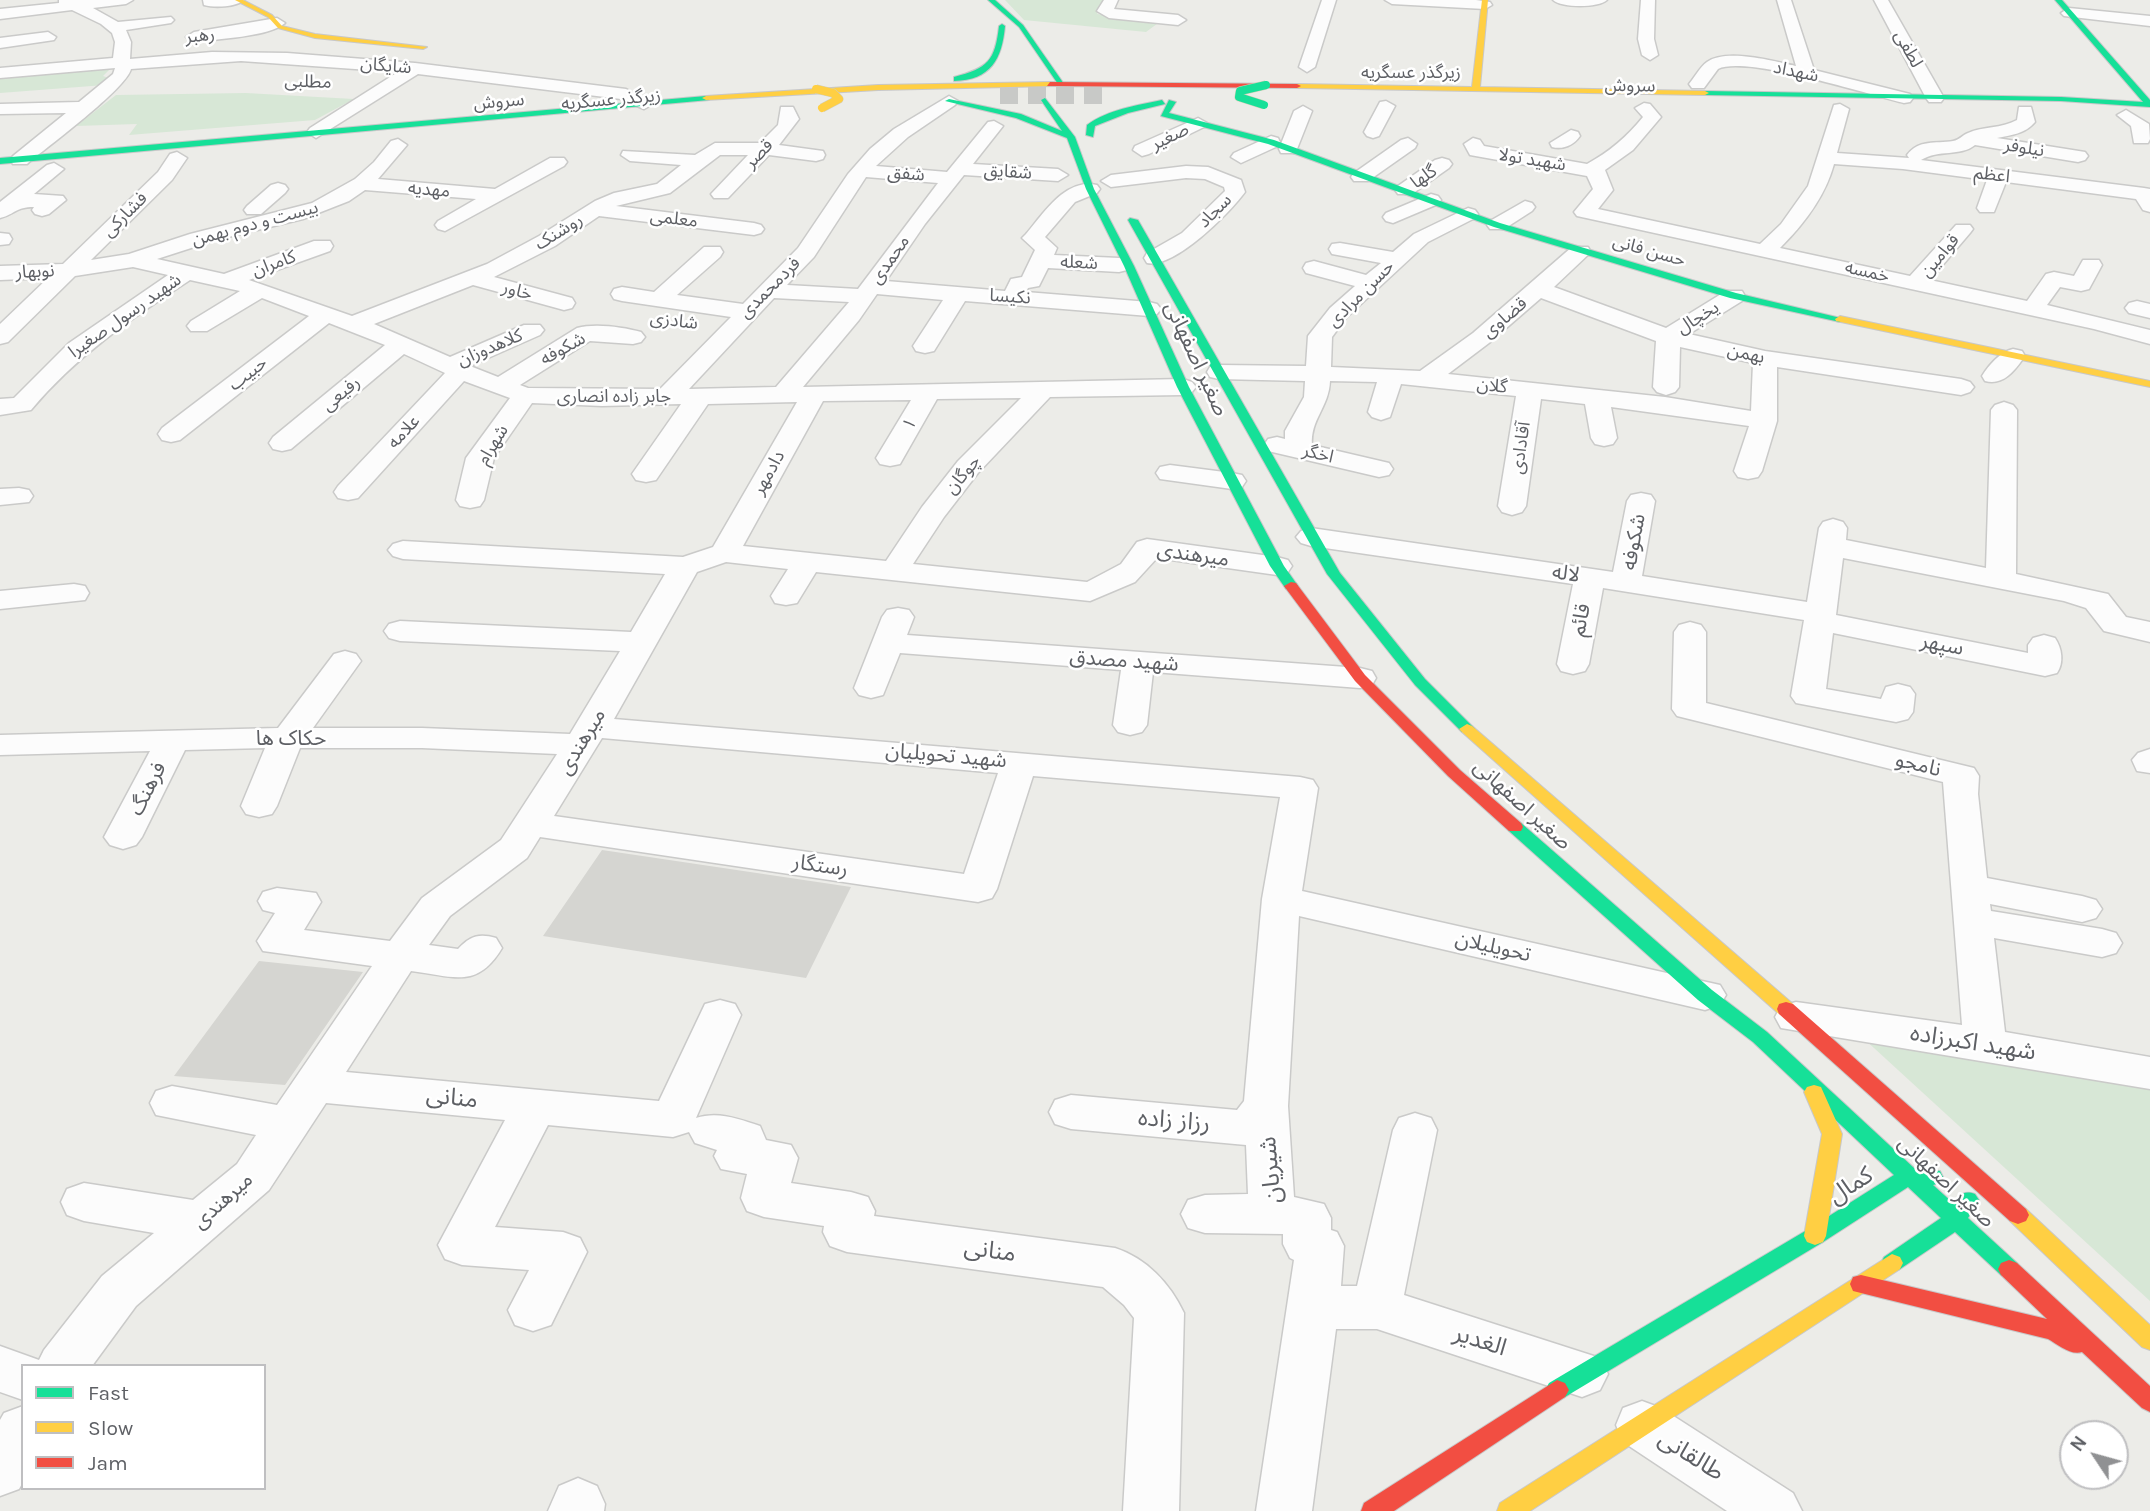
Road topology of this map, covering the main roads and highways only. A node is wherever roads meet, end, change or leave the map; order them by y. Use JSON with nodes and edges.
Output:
{"nodes":[{"id":1,"x":973,"y":0,"type":"edge"},
{"id":2,"x":990,"y":0,"type":"edge"},
{"id":3,"x":2058,"y":0,"type":"edge"},
{"id":4,"x":1485,"y":2,"type":"edge"},
{"id":5,"x":235,"y":5,"type":"edge"},
{"id":6,"x":2073,"y":7,"type":"edge"},
{"id":7,"x":1002,"y":26,"type":"junction"},
{"id":8,"x":423,"y":47,"type":"dead end"},
{"id":9,"x":1015,"y":49,"type":"dead end"},
{"id":10,"x":1045,"y":58,"type":"junction"},
{"id":11,"x":2127,"y":76,"type":"junction"},
{"id":12,"x":1032,"y":77,"type":"junction"},
{"id":13,"x":1061,"y":82,"type":"junction"},
{"id":14,"x":926,"y":84,"type":"junction"},
{"id":15,"x":1162,"y":85,"type":"junction"},
{"id":16,"x":1266,"y":85,"type":"junction"},
{"id":17,"x":2150,"y":85,"type":"edge"},
{"id":18,"x":816,"y":89,"type":"junction"},
{"id":19,"x":1476,"y":89,"type":"junction"},
{"id":20,"x":1704,"y":89,"type":"junction"},
{"id":21,"x":1001,"y":92,"type":"joint"},
{"id":22,"x":1111,"y":93,"type":"joint"},
{"id":23,"x":2061,"y":99,"type":"junction"},
{"id":24,"x":949,"y":101,"type":"junction"},
{"id":25,"x":1031,"y":101,"type":"junction"},
{"id":26,"x":1173,"y":102,"type":"junction"},
{"id":27,"x":898,"y":103,"type":"dead end"},
{"id":28,"x":1224,"y":104,"type":"dead end"},
{"id":29,"x":1264,"y":105,"type":"junction"},
{"id":30,"x":2150,"y":105,"type":"edge"},
{"id":31,"x":860,"y":106,"type":"dead end"},
{"id":32,"x":1075,"y":106,"type":"junction"},
{"id":33,"x":1576,"y":107,"type":"dead end"},
{"id":34,"x":1311,"y":108,"type":"road end"},
{"id":35,"x":1783,"y":108,"type":"junction"},
{"id":36,"x":2126,"y":115,"type":"road end"},
{"id":37,"x":1070,"y":137,"type":"junction"},
{"id":38,"x":200,"y":142,"type":"junction"},
{"id":39,"x":405,"y":145,"type":"road end"},
{"id":40,"x":372,"y":147,"type":"dead end"},
{"id":41,"x":264,"y":153,"type":"dead end"},
{"id":42,"x":181,"y":158,"type":"junction"},
{"id":43,"x":0,"y":162,"type":"edge"},
{"id":44,"x":0,"y":174,"type":"edge"},
{"id":45,"x":1114,"y":185,"type":"road end"},
{"id":46,"x":1222,"y":379,"type":"junction"},
{"id":47,"x":2150,"y":384,"type":"edge"},
{"id":48,"x":1183,"y":387,"type":"junction"},
{"id":49,"x":1810,"y":1084,"type":"junction"},
{"id":50,"x":1909,"y":1176,"type":"junction"},
{"id":51,"x":1980,"y":1180,"type":"junction"},
{"id":52,"x":1955,"y":1220,"type":"junction"},
{"id":53,"x":1815,"y":1236,"type":"junction"},
{"id":54,"x":1861,"y":1284,"type":"junction"},
{"id":55,"x":2150,"y":1340,"type":"edge"},
{"id":56,"x":2106,"y":1360,"type":"junction"},
{"id":57,"x":2150,"y":1401,"type":"edge"},
{"id":58,"x":1373,"y":1511,"type":"edge"},
{"id":59,"x":1509,"y":1511,"type":"edge"}],
"edges":[{"from":1,"to":7,"type":"main road"},
{"from":2,"to":10,"type":"main road"},
{"from":3,"to":6,"type":"main road"},
{"from":4,"to":19,"type":"main road"},
{"from":5,"to":8,"type":"main road"},
{"from":6,"to":11,"type":"main road"},
{"from":7,"to":9,"type":"main road"},
{"from":7,"to":14,"type":"main road"},
{"from":10,"to":13,"type":"main road"},
{"from":10,"to":15,"type":"main road"},
{"from":11,"to":17,"type":"main road"},
{"from":11,"to":23,"type":"main road"},
{"from":11,"to":30,"type":"main road"},
{"from":12,"to":13,"type":"main road"},
{"from":12,"to":14,"type":"main road"},
{"from":12,"to":25,"type":"main road","name":"صغیر اصفهانی"},
{"from":13,"to":15,"type":"main road"},
{"from":13,"to":32,"type":"main road"},
{"from":14,"to":18,"type":"main road"},
{"from":15,"to":16,"type":"main road"},
{"from":16,"to":19,"type":"main road"},
{"from":16,"to":29,"type":"main road","bridge":true},
{"from":18,"to":31,"type":"main road","bridge":true},
{"from":18,"to":38,"type":"main road"},
{"from":19,"to":20,"type":"main road"},
{"from":20,"to":22,"type":"main road","name":"زیرگذر عسگریه"},
{"from":20,"to":23,"type":"main road"},
{"from":21,"to":38,"type":"main road","name":"سروش"},
{"from":21,"to":42,"type":"main road","name":"زیرگذر عسگریه"},
{"from":22,"to":35,"type":"main road","name":"سروش"},
{"from":23,"to":30,"type":"main road"},
{"from":24,"to":25,"type":"main road"},
{"from":24,"to":27,"type":"main road"},
{"from":24,"to":37,"type":"main road"},
{"from":25,"to":32,"type":"main road"},
{"from":25,"to":37,"type":"main road","name":"صغیر اصفهانی"},
{"from":26,"to":32,"type":"main road"},
{"from":26,"to":32,"type":"main road"},
{"from":26,"to":47,"type":"main road","name":"حسن فانی"},
{"from":28,"to":29,"type":"main road"},
{"from":29,"to":34,"type":"main road"},
{"from":33,"to":35,"type":"main road"},
{"from":35,"to":36,"type":"main road","name":"سروش"},
{"from":37,"to":48,"type":"main road","name":"صغیر اصفهانی"},
{"from":38,"to":43,"type":"main road","name":"سروش"},
{"from":39,"to":40,"type":"main road"},
{"from":41,"to":42,"type":"main road"},
{"from":42,"to":44,"type":"main road"},
{"from":45,"to":46,"type":"main road","name":"صغیر اصفهانی"},
{"from":46,"to":48,"type":"main road"},
{"from":46,"to":51,"type":"main road","name":"صغیر اصفهانی"},
{"from":48,"to":49,"type":"main road","name":"صغیر اصفهانی"},
{"from":49,"to":50,"type":"main road","name":"صغیر اصفهانی"},
{"from":49,"to":53,"type":"main road"},
{"from":50,"to":51,"type":"main road","name":"کمال"},
{"from":50,"to":52,"type":"main road","name":"صغیر اصفهانی"},
{"from":50,"to":53,"type":"main road","name":"کمال"},
{"from":51,"to":52,"type":"main road"},
{"from":51,"to":55,"type":"main road","name":"صغیر اصفهانی"},
{"from":52,"to":54,"type":"main road"},
{"from":52,"to":56,"type":"main road","name":"صغیر اصفهانی"},
{"from":53,"to":58,"type":"main road","name":"کمال"},
{"from":54,"to":56,"type":"main road"},
{"from":54,"to":59,"type":"main road"},
{"from":56,"to":57,"type":"main road","name":"صغیر اصفهانی"}]}
